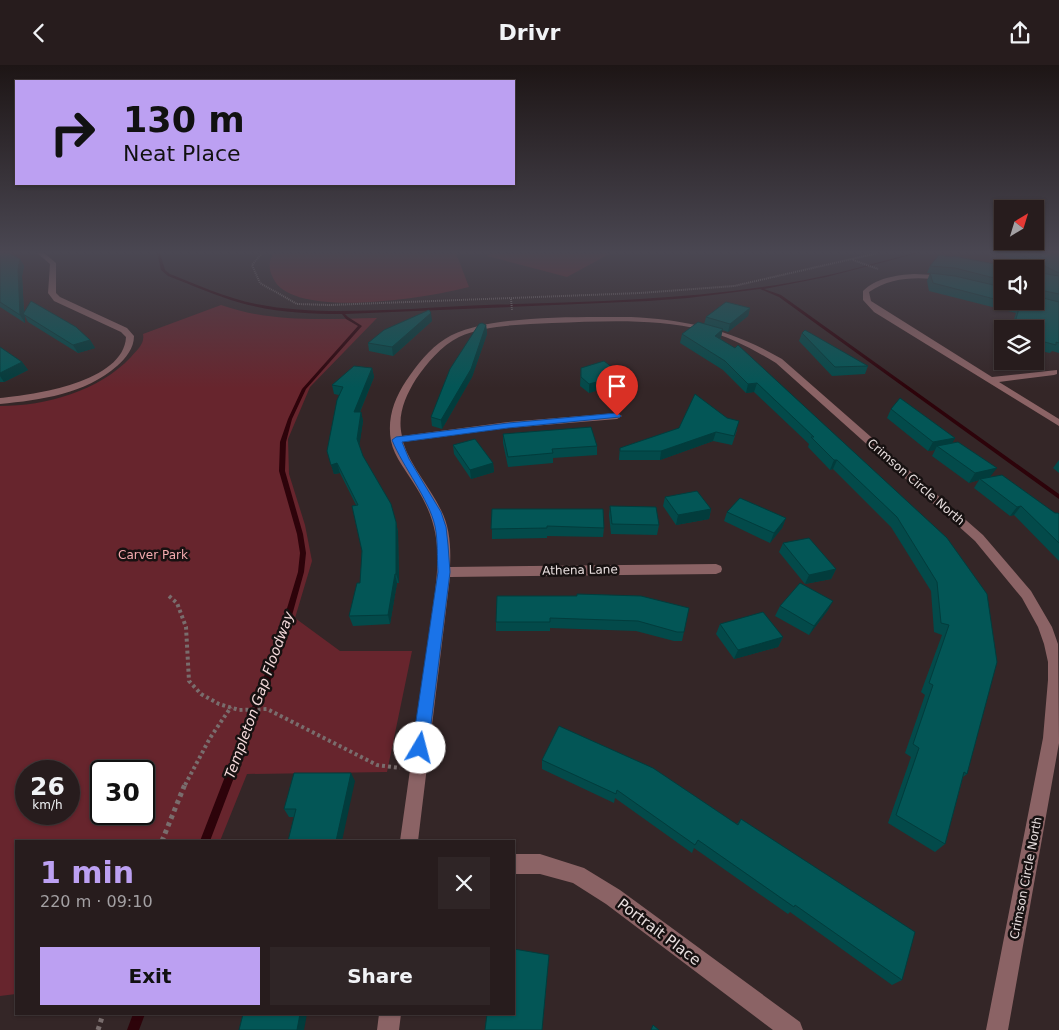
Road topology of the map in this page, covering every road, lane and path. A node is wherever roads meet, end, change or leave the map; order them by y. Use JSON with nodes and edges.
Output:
{"nodes":[{"id":1,"x":56,"y":298,"type":"edge"},
{"id":2,"x":286,"y":298,"type":"edge"},
{"id":3,"x":520,"y":298,"type":"edge"},
{"id":4,"x":866,"y":298,"type":"edge"},
{"id":5,"x":1054,"y":372,"type":"dead end"},
{"id":6,"x":991,"y":380,"type":"junction"},
{"id":7,"x":0,"y":401,"type":"edge"},
{"id":8,"x":617,"y":416,"type":"dead end"},
{"id":9,"x":1059,"y":423,"type":"edge"},
{"id":10,"x":396,"y":440,"type":"junction"},
{"id":11,"x":716,"y":569,"type":"dead end"},
{"id":12,"x":444,"y":572,"type":"junction"},
{"id":13,"x":169,"y":596,"type":"dead end"},
{"id":14,"x":231,"y":707,"type":"junction"},
{"id":15,"x":1055,"y":747,"type":"edge"},
{"id":16,"x":402,"y":768,"type":"dead end"},
{"id":17,"x":162,"y":840,"type":"edge"},
{"id":18,"x":409,"y":840,"type":"edge"},
{"id":19,"x":515,"y":864,"type":"edge"},
{"id":20,"x":103,"y":1015,"type":"edge"},
{"id":21,"x":390,"y":1015,"type":"edge"},
{"id":22,"x":98,"y":1030,"type":"edge"},
{"id":23,"x":388,"y":1030,"type":"edge"},
{"id":24,"x":792,"y":1030,"type":"edge"},
{"id":25,"x":998,"y":1030,"type":"edge"}],
"edges":[{"from":1,"to":7,"type":"street"},
{"from":2,"to":3,"type":"path"},
{"from":4,"to":6,"type":"street"},
{"from":5,"to":6,"type":"street"},
{"from":6,"to":9,"type":"street"},
{"from":8,"to":10,"type":"street"},
{"from":10,"to":12,"type":"street"},
{"from":10,"to":15,"type":"street","name":"Crimson Circle North"},
{"from":11,"to":12,"type":"street","name":"Athena Lane"},
{"from":12,"to":18,"type":"street"},
{"from":13,"to":14,"type":"path"},
{"from":14,"to":16,"type":"path"},
{"from":14,"to":17,"type":"path"},
{"from":15,"to":25,"type":"street","name":"Crimson Circle North"},
{"from":19,"to":24,"type":"street","name":"Portrait Place"},
{"from":20,"to":22,"type":"path"},
{"from":21,"to":23,"type":"street"}]}
